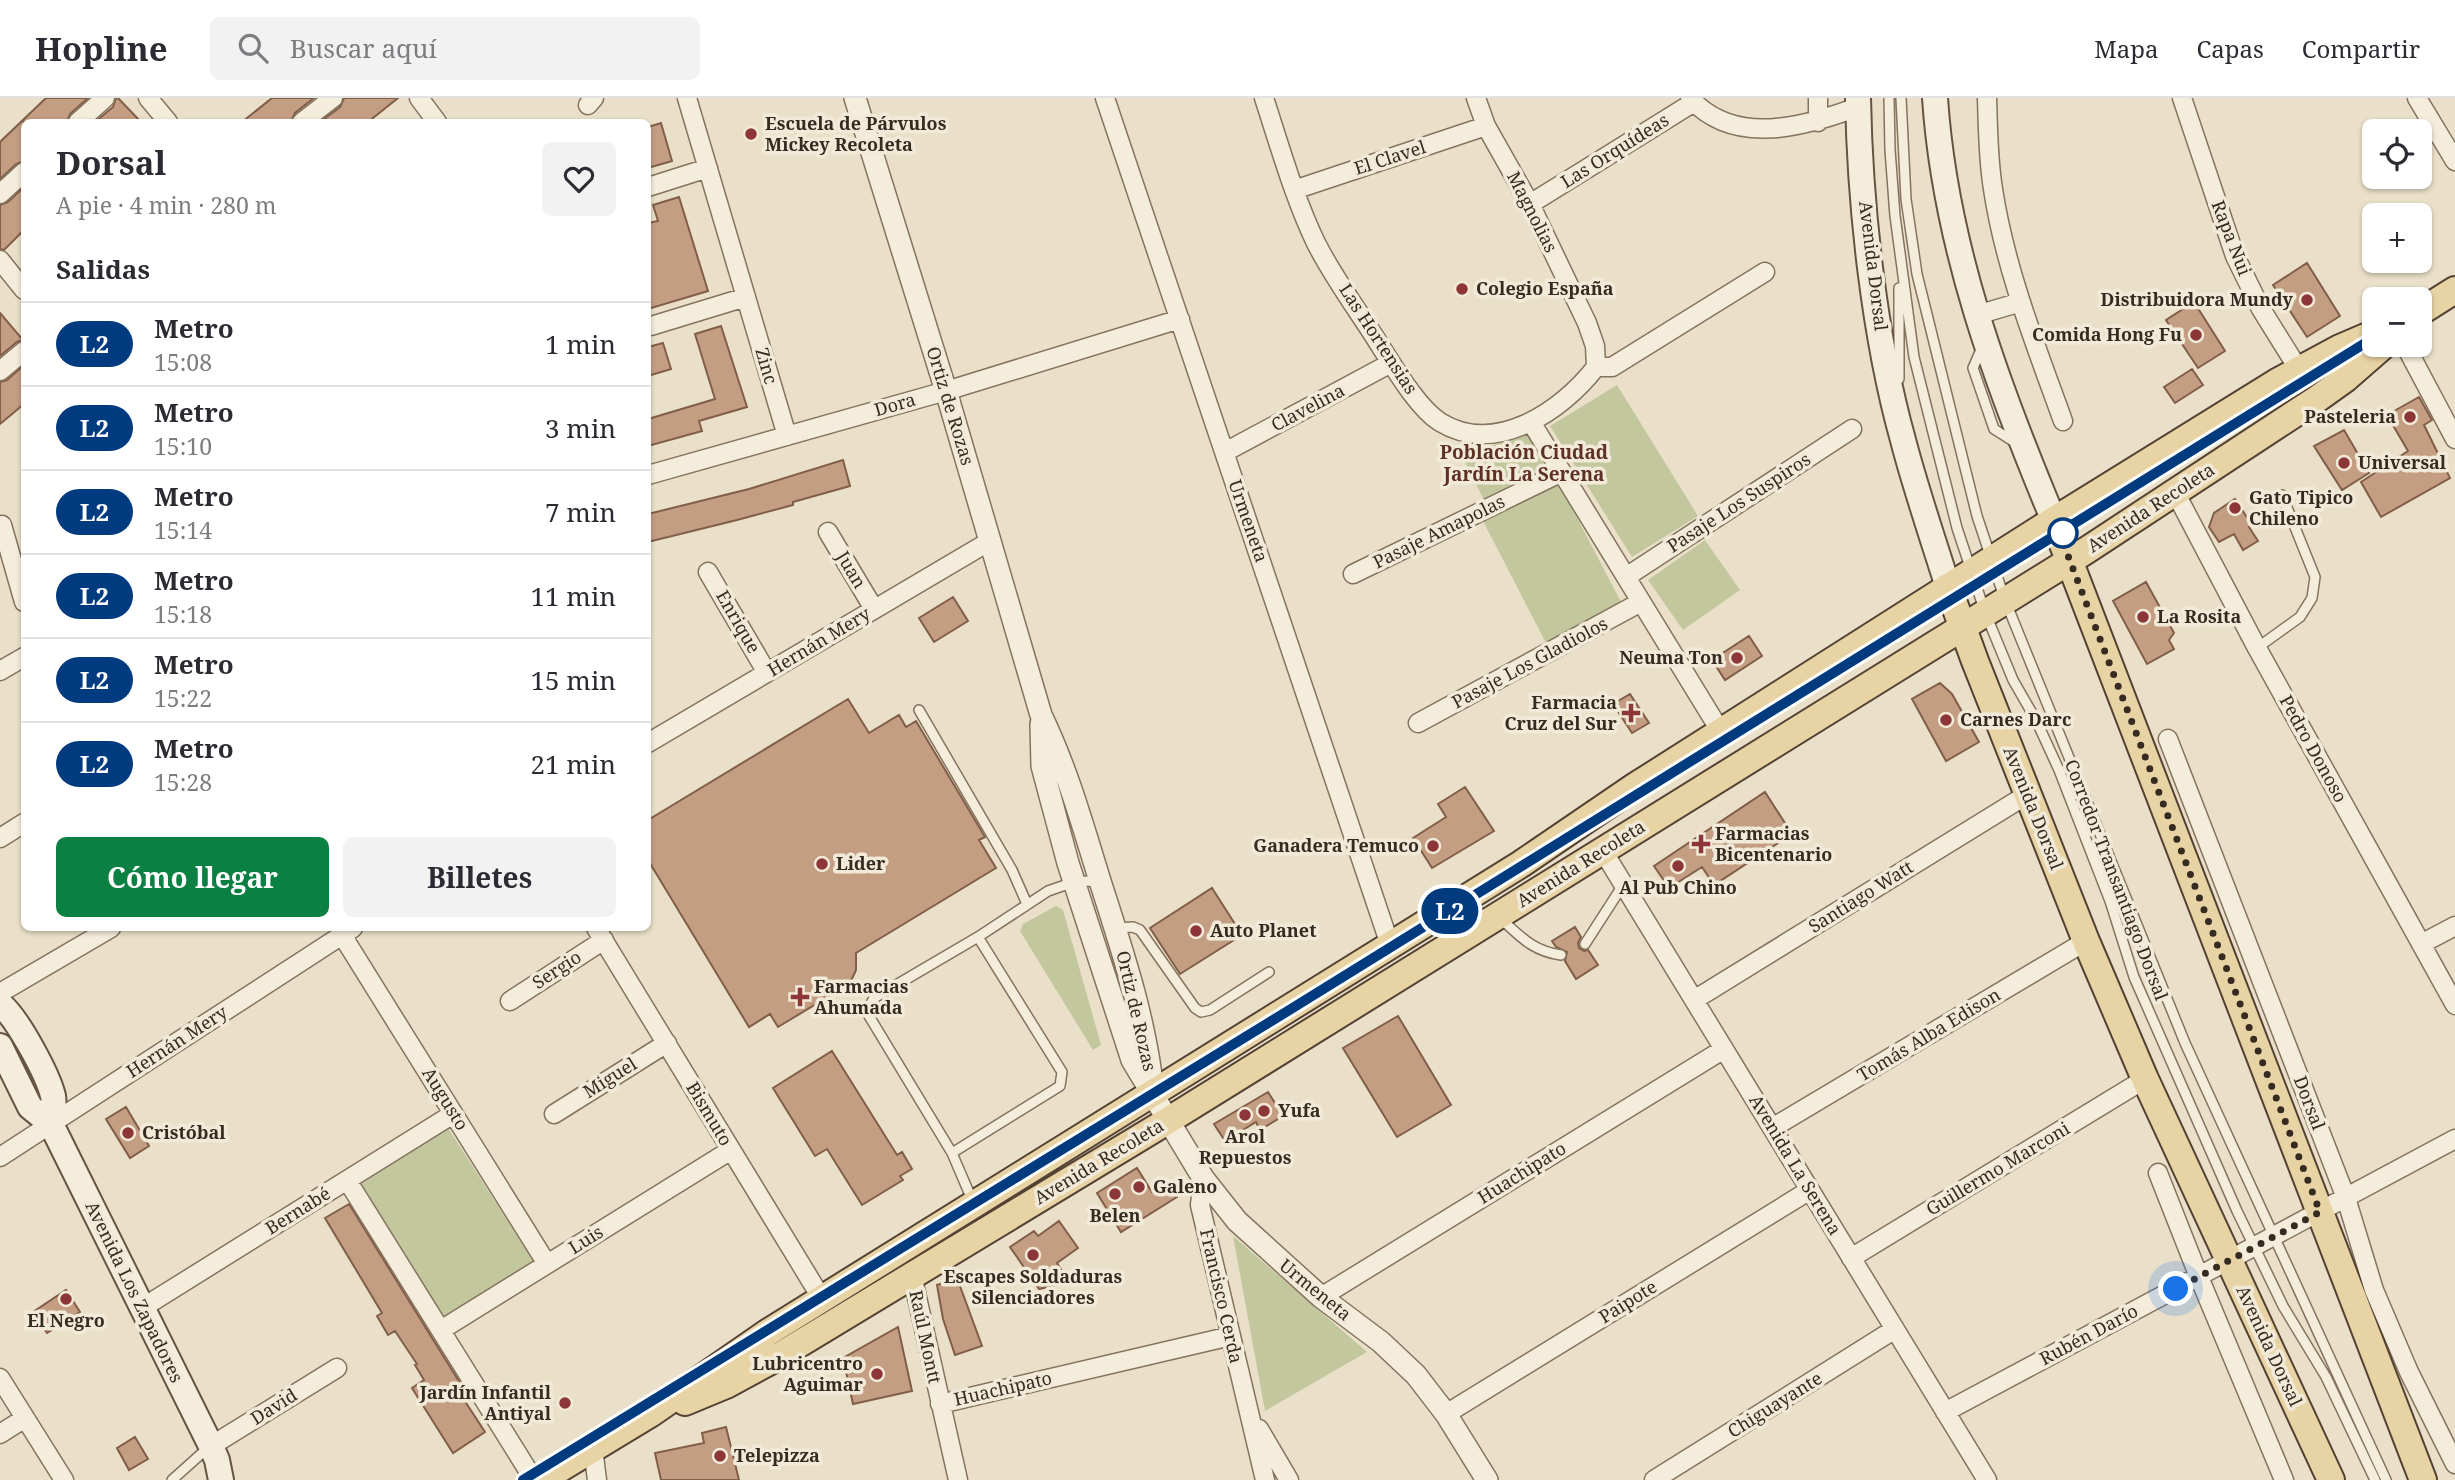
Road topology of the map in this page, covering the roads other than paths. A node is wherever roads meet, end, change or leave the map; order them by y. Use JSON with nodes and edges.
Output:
{"nodes":[{"id":1,"x":105,"y":98,"type":"edge"},
{"id":2,"x":148,"y":98,"type":"edge"},
{"id":3,"x":333,"y":98,"type":"edge"},
{"id":4,"x":419,"y":98,"type":"edge"},
{"id":5,"x":687,"y":98,"type":"edge"},
{"id":6,"x":855,"y":98,"type":"edge"},
{"id":7,"x":1105,"y":98,"type":"edge"},
{"id":8,"x":1264,"y":98,"type":"edge"},
{"id":9,"x":1476,"y":98,"type":"edge"},
{"id":10,"x":1818,"y":98,"type":"edge"},
{"id":11,"x":1889,"y":98,"type":"edge"},
{"id":12,"x":1901,"y":98,"type":"edge"},
{"id":13,"x":1935,"y":98,"type":"edge"},
{"id":14,"x":1987,"y":98,"type":"edge"},
{"id":15,"x":2182,"y":98,"type":"edge"},
{"id":16,"x":2417,"y":98,"type":"edge"},
{"id":17,"x":1692,"y":100,"type":"edge"},
{"id":18,"x":1858,"y":103,"type":"edge"},
{"id":19,"x":81,"y":119,"type":"edge"},
{"id":20,"x":166,"y":119,"type":"edge"},
{"id":21,"x":306,"y":119,"type":"edge"},
{"id":22,"x":435,"y":119,"type":"edge"},
{"id":23,"x":1818,"y":122,"type":"junction"},
{"id":24,"x":1486,"y":126,"type":"junction"},
{"id":25,"x":2455,"y":161,"type":"edge"},
{"id":26,"x":708,"y":168,"type":"junction"},
{"id":27,"x":21,"y":175,"type":"edge"},
{"id":28,"x":651,"y":186,"type":"edge"},
{"id":29,"x":1294,"y":190,"type":"junction"},
{"id":30,"x":0,"y":194,"type":"edge"},
{"id":31,"x":1530,"y":204,"type":"junction"},
{"id":32,"x":1899,"y":255,"type":"junction"},
{"id":33,"x":0,"y":260,"type":"edge"},
{"id":34,"x":1765,"y":272,"type":"dead end"},
{"id":35,"x":21,"y":286,"type":"edge"},
{"id":36,"x":2455,"y":290,"type":"edge"},
{"id":37,"x":746,"y":297,"type":"junction"},
{"id":38,"x":2021,"y":302,"type":"junction"},
{"id":39,"x":2432,"y":304,"type":"edge"},
{"id":40,"x":1976,"y":315,"type":"junction"},
{"id":41,"x":1180,"y":319,"type":"junction"},
{"id":42,"x":651,"y":326,"type":"edge"},
{"id":43,"x":2362,"y":339,"type":"edge"},
{"id":44,"x":21,"y":354,"type":"edge"},
{"id":45,"x":2370,"y":357,"type":"edge"},
{"id":46,"x":2411,"y":357,"type":"edge"},
{"id":47,"x":1391,"y":363,"type":"junction"},
{"id":48,"x":1595,"y":367,"type":"junction"},
{"id":49,"x":2299,"y":370,"type":"junction"},
{"id":50,"x":0,"y":371,"type":"edge"},
{"id":51,"x":946,"y":391,"type":"junction"},
{"id":52,"x":2063,"y":421,"type":"dead end"},
{"id":53,"x":1531,"y":422,"type":"junction"},
{"id":54,"x":1899,"y":426,"type":"junction"},
{"id":55,"x":1852,"y":429,"type":"dead end"},
{"id":56,"x":787,"y":436,"type":"junction"},
{"id":57,"x":2186,"y":439,"type":"junction"},
{"id":58,"x":2455,"y":439,"type":"edge"},
{"id":59,"x":1225,"y":452,"type":"junction"},
{"id":60,"x":1562,"y":472,"type":"junction"},
{"id":61,"x":651,"y":474,"type":"edge"},
{"id":62,"x":2175,"y":492,"type":"junction"},
{"id":63,"x":2282,"y":495,"type":"dead end"},
{"id":64,"x":2054,"y":520,"type":"junction"},
{"id":65,"x":2,"y":525,"type":"edge"},
{"id":66,"x":828,"y":532,"type":"dead end"},
{"id":67,"x":990,"y":541,"type":"junction"},
{"id":68,"x":2070,"y":560,"type":"junction"},
{"id":69,"x":1981,"y":566,"type":"junction"},
{"id":70,"x":708,"y":572,"type":"dead end"},
{"id":71,"x":1353,"y":574,"type":"dead end"},
{"id":72,"x":1626,"y":577,"type":"junction"},
{"id":73,"x":1948,"y":587,"type":"junction"},
{"id":74,"x":21,"y":592,"type":"edge"},
{"id":75,"x":1641,"y":602,"type":"junction"},
{"id":76,"x":1995,"y":606,"type":"junction"},
{"id":77,"x":874,"y":609,"type":"junction"},
{"id":78,"x":1962,"y":627,"type":"junction"},
{"id":79,"x":2257,"y":648,"type":"junction"},
{"id":80,"x":21,"y":659,"type":"edge"},
{"id":81,"x":0,"y":671,"type":"edge"},
{"id":82,"x":767,"y":673,"type":"junction"},
{"id":83,"x":919,"y":710,"type":"dead end"},
{"id":84,"x":1041,"y":715,"type":"junction"},
{"id":85,"x":1418,"y":723,"type":"dead end"},
{"id":86,"x":1721,"y":732,"type":"junction"},
{"id":87,"x":651,"y":735,"type":"edge"},
{"id":88,"x":2168,"y":738,"type":"dead end"},
{"id":89,"x":2028,"y":794,"type":"junction"},
{"id":90,"x":21,"y":825,"type":"edge"},
{"id":91,"x":0,"y":838,"type":"edge"},
{"id":92,"x":1603,"y":850,"type":"junction"},
{"id":93,"x":1074,"y":882,"type":"junction"},
{"id":94,"x":1101,"y":884,"type":"junction"},
{"id":95,"x":1623,"y":885,"type":"junction"},
{"id":96,"x":1027,"y":904,"type":"junction"},
{"id":97,"x":1497,"y":916,"type":"junction"},
{"id":98,"x":2455,"y":926,"type":"edge"},
{"id":99,"x":1116,"y":928,"type":"junction"},
{"id":100,"x":106,"y":931,"type":"edge"},
{"id":101,"x":348,"y":931,"type":"edge"},
{"id":102,"x":600,"y":934,"type":"edge"},
{"id":103,"x":978,"y":937,"type":"junction"},
{"id":104,"x":2085,"y":941,"type":"junction"},
{"id":105,"x":1585,"y":944,"type":"dead end"},
{"id":106,"x":2421,"y":944,"type":"junction"},
{"id":107,"x":1390,"y":945,"type":"junction"},
{"id":108,"x":1561,"y":955,"type":"dead end"},
{"id":109,"x":1269,"y":972,"type":"dead end"},
{"id":110,"x":1378,"y":990,"type":"junction"},
{"id":111,"x":0,"y":993,"type":"edge"},
{"id":112,"x":1694,"y":1000,"type":"junction"},
{"id":113,"x":510,"y":1001,"type":"dead end"},
{"id":114,"x":0,"y":1004,"type":"edge"},
{"id":115,"x":2455,"y":1004,"type":"edge"},
{"id":116,"x":667,"y":1043,"type":"junction"},
{"id":117,"x":0,"y":1046,"type":"edge"},
{"id":118,"x":1724,"y":1049,"type":"junction"},
{"id":119,"x":2145,"y":1079,"type":"junction"},
{"id":120,"x":1153,"y":1092,"type":"junction"},
{"id":121,"x":453,"y":1114,"type":"junction"},
{"id":122,"x":554,"y":1114,"type":"dead end"},
{"id":123,"x":1168,"y":1120,"type":"junction"},
{"id":124,"x":51,"y":1124,"type":"junction"},
{"id":125,"x":1772,"y":1128,"type":"junction"},
{"id":126,"x":2455,"y":1139,"type":"edge"},
{"id":127,"x":731,"y":1150,"type":"junction"},
{"id":128,"x":952,"y":1153,"type":"junction"},
{"id":129,"x":0,"y":1157,"type":"edge"},
{"id":130,"x":2158,"y":1173,"type":"dead end"},
{"id":131,"x":1203,"y":1178,"type":"junction"},
{"id":132,"x":347,"y":1180,"type":"junction"},
{"id":133,"x":1810,"y":1190,"type":"junction"},
{"id":134,"x":2346,"y":1198,"type":"junction"},
{"id":135,"x":974,"y":1204,"type":"junction"},
{"id":136,"x":2320,"y":1212,"type":"junction"},
{"id":137,"x":2274,"y":1237,"type":"junction"},
{"id":138,"x":2254,"y":1247,"type":"junction"},
{"id":139,"x":1851,"y":1258,"type":"junction"},
{"id":140,"x":2229,"y":1261,"type":"junction"},
{"id":141,"x":547,"y":1264,"type":"junction"},
{"id":142,"x":912,"y":1275,"type":"junction"},
{"id":143,"x":2199,"y":1277,"type":"junction"},
{"id":144,"x":1321,"y":1297,"type":"junction"},
{"id":145,"x":822,"y":1299,"type":"junction"},
{"id":146,"x":142,"y":1308,"type":"junction"},
{"id":147,"x":441,"y":1329,"type":"junction"},
{"id":148,"x":1895,"y":1329,"type":"junction"},
{"id":149,"x":1231,"y":1336,"type":"junction"},
{"id":150,"x":337,"y":1368,"type":"dead end"},
{"id":151,"x":0,"y":1378,"type":"edge"},
{"id":152,"x":940,"y":1404,"type":"junction"},
{"id":153,"x":2395,"y":1406,"type":"junction"},
{"id":154,"x":1945,"y":1412,"type":"junction"},
{"id":155,"x":1249,"y":1413,"type":"junction"},
{"id":156,"x":650,"y":1414,"type":"junction"},
{"id":157,"x":1446,"y":1414,"type":"junction"},
{"id":158,"x":25,"y":1418,"type":"junction"},
{"id":159,"x":0,"y":1434,"type":"edge"},
{"id":160,"x":593,"y":1448,"type":"junction"},
{"id":161,"x":2404,"y":1457,"type":"dead end"},
{"id":162,"x":216,"y":1462,"type":"edge"},
{"id":163,"x":2455,"y":1464,"type":"edge"},
{"id":164,"x":1982,"y":1478,"type":"edge"},
{"id":165,"x":64,"y":1480,"type":"edge"},
{"id":166,"x":172,"y":1480,"type":"edge"},
{"id":167,"x":233,"y":1480,"type":"edge"},
{"id":168,"x":534,"y":1480,"type":"edge"},
{"id":169,"x":541,"y":1480,"type":"edge"},
{"id":170,"x":597,"y":1480,"type":"edge"},
{"id":171,"x":958,"y":1480,"type":"edge"},
{"id":172,"x":1265,"y":1480,"type":"edge"},
{"id":173,"x":1289,"y":1480,"type":"edge"},
{"id":174,"x":1487,"y":1480,"type":"edge"},
{"id":175,"x":1654,"y":1480,"type":"edge"},
{"id":176,"x":2284,"y":1480,"type":"edge"},
{"id":177,"x":2331,"y":1480,"type":"edge"},
{"id":178,"x":2375,"y":1480,"type":"edge"},
{"id":179,"x":2386,"y":1480,"type":"edge"},
{"id":180,"x":2423,"y":1480,"type":"edge"}],
"edges":[{"from":1,"to":19,"type":"street"},
{"from":2,"to":20,"type":"street"},
{"from":3,"to":21,"type":"street"},
{"from":4,"to":22,"type":"street"},
{"from":5,"to":26,"type":"street","name":"Zinc"},
{"from":6,"to":51,"type":"street","name":"Ortiz de Rozas"},
{"from":7,"to":41,"type":"street","name":"Urmeneta"},
{"from":8,"to":29,"type":"street","name":"Las Hortensias"},
{"from":9,"to":24,"type":"street","name":"Magnolias"},
{"from":10,"to":23,"type":"street"},
{"from":11,"to":32,"type":"lane","name":"Corredor Transantiago Dorsal"},
{"from":12,"to":69,"type":"lane","name":"Corredor Transantiago Dorsal"},
{"from":13,"to":40,"type":"main road"},
{"from":14,"to":38,"type":"street"},
{"from":15,"to":49,"type":"street","name":"Rapa Nui"},
{"from":16,"to":25,"type":"street"},
{"from":17,"to":23,"type":"street","name":"Las Orquídeas"},
{"from":17,"to":31,"type":"street","name":"Las Orquídeas"},
{"from":18,"to":23,"type":"street","name":"Las Orquídeas"},
{"from":18,"to":54,"type":"main road","name":"Avenida Dorsal"},
{"from":24,"to":29,"type":"street","name":"El Clavel"},
{"from":24,"to":31,"type":"street","name":"Magnolias"},
{"from":26,"to":28,"type":"street"},
{"from":26,"to":37,"type":"street","name":"Zinc"},
{"from":27,"to":30,"type":"street"},
{"from":29,"to":47,"type":"street","name":"Las Hortensias"},
{"from":31,"to":48,"type":"street","name":"Magnolias"},
{"from":32,"to":54,"type":"lane"},
{"from":32,"to":69,"type":"lane","name":"Corredor Transantiago Dorsal"},
{"from":33,"to":35,"type":"street"},
{"from":34,"to":48,"type":"street"},
{"from":36,"to":39,"type":"main road"},
{"from":37,"to":42,"type":"street"},
{"from":37,"to":56,"type":"street","name":"Zinc"},
{"from":38,"to":40,"type":"street"},
{"from":38,"to":52,"type":"street"},
{"from":40,"to":64,"type":"main road"},
{"from":41,"to":51,"type":"street","name":"Dora"},
{"from":41,"to":59,"type":"street","name":"Urmeneta"},
{"from":43,"to":49,"type":"main road","name":"Avenida Recoleta"},
{"from":44,"to":50,"type":"street"},
{"from":45,"to":62,"type":"main road","name":"Avenida Recoleta"},
{"from":46,"to":58,"type":"street"},
{"from":47,"to":53,"type":"street","name":"Las Hortensias"},
{"from":47,"to":59,"type":"street","name":"Clavelina"},
{"from":48,"to":53,"type":"street","name":"Las Hortensias"},
{"from":49,"to":57,"type":"main road","name":"Avenida Recoleta"},
{"from":51,"to":56,"type":"street","name":"Dora"},
{"from":51,"to":67,"type":"street","name":"Ortiz de Rozas"},
{"from":53,"to":60,"type":"street"},
{"from":54,"to":73,"type":"main road","name":"Avenida Dorsal"},
{"from":55,"to":72,"type":"street","name":"Pasaje Los Suspiros"},
{"from":56,"to":61,"type":"street","name":"Dora"},
{"from":57,"to":62,"type":"main road"},
{"from":57,"to":64,"type":"main road","name":"Avenida Recoleta"},
{"from":59,"to":107,"type":"street","name":"Urmeneta"},
{"from":60,"to":71,"type":"street","name":"Pasaje Amapolas"},
{"from":60,"to":72,"type":"street"},
{"from":62,"to":68,"type":"main road","name":"Avenida Recoleta"},
{"from":62,"to":79,"type":"street","name":"Pedro Donoso"},
{"from":63,"to":79,"type":"lane"},
{"from":64,"to":68,"type":"main road"},
{"from":64,"to":69,"type":"main road","name":"Avenida Recoleta"},
{"from":65,"to":74,"type":"street"},
{"from":66,"to":77,"type":"street","name":"Juan"},
{"from":67,"to":77,"type":"street","name":"Hernán Mery"},
{"from":67,"to":84,"type":"street","name":"Ortiz de Rozas"},
{"from":68,"to":76,"type":"main road","name":"Avenida Recoleta"},
{"from":68,"to":136,"type":"main road"},
{"from":69,"to":73,"type":"main road","name":"Avenida Recoleta"},
{"from":69,"to":76,"type":"lane","name":"Corredor Transantiago Dorsal"},
{"from":69,"to":76,"type":"lane","name":"Corredor Transantiago Dorsal"},
{"from":70,"to":82,"type":"street","name":"Enrique"},
{"from":72,"to":75,"type":"street"},
{"from":73,"to":78,"type":"main road","name":"Avenida Dorsal"},
{"from":73,"to":86,"type":"main road","name":"Avenida Recoleta"},
{"from":75,"to":85,"type":"street","name":"Pasaje Los Gladiolos"},
{"from":75,"to":86,"type":"street"},
{"from":76,"to":78,"type":"main road","name":"Avenida Recoleta"},
{"from":76,"to":137,"type":"lane","name":"Corredor Transantiago Dorsal"},
{"from":76,"to":138,"type":"lane","name":"Corredor Transantiago Dorsal"},
{"from":77,"to":82,"type":"street","name":"Hernán Mery"},
{"from":78,"to":89,"type":"main road","name":"Avenida Dorsal"},
{"from":78,"to":92,"type":"main road","name":"Avenida Recoleta"},
{"from":79,"to":106,"type":"street","name":"Pedro Donoso"},
{"from":80,"to":81,"type":"street"},
{"from":82,"to":87,"type":"street","name":"Hernán Mery"},
{"from":83,"to":96,"type":"lane"},
{"from":84,"to":93,"type":"street","name":"Ortiz de Rozas"},
{"from":84,"to":94,"type":"street","name":"Ortiz de Rozas"},
{"from":86,"to":107,"type":"main road","name":"Avenida Recoleta"},
{"from":88,"to":134,"type":"street","name":"Dorsal"},
{"from":89,"to":104,"type":"main road","name":"Avenida Dorsal"},
{"from":89,"to":112,"type":"street","name":"Santiago Watt"},
{"from":90,"to":91,"type":"street"},
{"from":92,"to":95,"type":"street","name":"Avenida La Serena"},
{"from":92,"to":97,"type":"main road","name":"Avenida Recoleta"},
{"from":93,"to":94,"type":"lane"},
{"from":93,"to":96,"type":"lane"},
{"from":93,"to":120,"type":"street","name":"Ortiz de Rozas"},
{"from":94,"to":99,"type":"street","name":"Ortiz de Rozas"},
{"from":95,"to":105,"type":"lane"},
{"from":95,"to":112,"type":"street","name":"Avenida La Serena"},
{"from":96,"to":103,"type":"lane"},
{"from":97,"to":108,"type":"lane"},
{"from":97,"to":110,"type":"main road","name":"Avenida Recoleta"},
{"from":98,"to":106,"type":"street"},
{"from":99,"to":109,"type":"lane"},
{"from":99,"to":120,"type":"street","name":"Ortiz de Rozas"},
{"from":100,"to":111,"type":"street"},
{"from":101,"to":121,"type":"street","name":"Augusto"},
{"from":101,"to":124,"type":"street","name":"Hernán Mery"},
{"from":102,"to":113,"type":"street","name":"Sergio"},
{"from":102,"to":116,"type":"street","name":"Bismuto"},
{"from":103,"to":128,"type":"lane"},
{"from":103,"to":128,"type":"lane"},
{"from":104,"to":119,"type":"main road","name":"Avenida Dorsal"},
{"from":104,"to":125,"type":"street","name":"Tomás Alba Edison"},
{"from":106,"to":115,"type":"street","name":"Pedro Donoso"},
{"from":107,"to":110,"type":"main road"},
{"from":107,"to":120,"type":"main road","name":"Avenida Recoleta"},
{"from":110,"to":123,"type":"main road","name":"Avenida Recoleta"},
{"from":112,"to":118,"type":"street","name":"Avenida La Serena"},
{"from":114,"to":124,"type":"main road","name":"Avenida Los Zapadores"},
{"from":116,"to":122,"type":"street","name":"Miguel"},
{"from":116,"to":127,"type":"street","name":"Bismuto"},
{"from":117,"to":124,"type":"main road","name":"Avenida Los Zapadores"},
{"from":118,"to":125,"type":"street","name":"Avenida La Serena"},
{"from":118,"to":144,"type":"street","name":"Huachipato"},
{"from":119,"to":139,"type":"street","name":"Guillermo Marconi"},
{"from":119,"to":140,"type":"main road","name":"Avenida Dorsal"},
{"from":120,"to":123,"type":"street","name":"Urmeneta"},
{"from":120,"to":135,"type":"main road","name":"Avenida Recoleta"},
{"from":121,"to":132,"type":"street","name":"Bernabé"},
{"from":121,"to":141,"type":"street","name":"Augusto"},
{"from":123,"to":131,"type":"street","name":"Urmeneta"},
{"from":123,"to":142,"type":"main road","name":"Avenida Recoleta"},
{"from":124,"to":129,"type":"street","name":"Hernán Mery"},
{"from":124,"to":146,"type":"main road","name":"Avenida Los Zapadores"},
{"from":125,"to":133,"type":"street","name":"Avenida La Serena"},
{"from":126,"to":134,"type":"street","name":"Rubén Darío"},
{"from":127,"to":141,"type":"street","name":"Luis"},
{"from":127,"to":145,"type":"street","name":"Bismuto"},
{"from":128,"to":135,"type":"lane"},
{"from":130,"to":143,"type":"street","name":"Avenida Dorsal"},
{"from":131,"to":144,"type":"street","name":"Urmeneta"},
{"from":131,"to":149,"type":"street","name":"Francisco Cerda"},
{"from":132,"to":146,"type":"street","name":"Bernabé"},
{"from":132,"to":147,"type":"street"},
{"from":133,"to":139,"type":"street","name":"Avenida La Serena"},
{"from":133,"to":157,"type":"street","name":"Paipote"},
{"from":134,"to":136,"type":"street","name":"Rubén Darío"},
{"from":134,"to":163,"type":"street","name":"Dorsal"},
{"from":135,"to":145,"type":"main road","name":"Avenida Recoleta"},
{"from":136,"to":137,"type":"street","name":"Rubén Darío"},
{"from":136,"to":153,"type":"main road"},
{"from":137,"to":138,"type":"street","name":"Rubén Darío"},
{"from":137,"to":179,"type":"lane","name":"Corredor Transantiago Dorsal"},
{"from":138,"to":140,"type":"street","name":"Rubén Darío"},
{"from":138,"to":178,"type":"lane","name":"Corredor Transantiago Dorsal"},
{"from":139,"to":148,"type":"street","name":"Avenida La Serena"},
{"from":140,"to":143,"type":"street","name":"Rubén Darío"},
{"from":140,"to":177,"type":"main road","name":"Avenida Dorsal"},
{"from":141,"to":147,"type":"street","name":"Luis"},
{"from":142,"to":152,"type":"street","name":"Raúl Montt"},
{"from":142,"to":156,"type":"main road","name":"Avenida Recoleta"},
{"from":143,"to":154,"type":"street","name":"Rubén Darío"},
{"from":143,"to":176,"type":"street","name":"Avenida Dorsal"},
{"from":144,"to":157,"type":"street","name":"Urmeneta"},
{"from":145,"to":156,"type":"main road","name":"Avenida Recoleta"},
{"from":146,"to":162,"type":"main road","name":"Avenida Los Zapadores"},
{"from":147,"to":168,"type":"street"},
{"from":148,"to":154,"type":"street","name":"Avenida La Serena"},
{"from":148,"to":175,"type":"street","name":"Chiguayante"},
{"from":149,"to":152,"type":"street","name":"Huachipato"},
{"from":149,"to":155,"type":"street","name":"Francisco Cerda"},
{"from":150,"to":162,"type":"street","name":"David"},
{"from":151,"to":158,"type":"street"},
{"from":152,"to":171,"type":"street","name":"Raúl Montt"},
{"from":153,"to":161,"type":"lane"},
{"from":153,"to":180,"type":"main road"},
{"from":154,"to":164,"type":"street","name":"Avenida La Serena"},
{"from":155,"to":172,"type":"street","name":"Francisco Cerda"},
{"from":155,"to":173,"type":"street","name":"Francisco Cerda"},
{"from":156,"to":160,"type":"main road","name":"Avenida Recoleta"},
{"from":157,"to":174,"type":"street","name":"Urmeneta"},
{"from":158,"to":159,"type":"street"},
{"from":158,"to":165,"type":"street"},
{"from":160,"to":169,"type":"main road","name":"Avenida Recoleta"},
{"from":160,"to":170,"type":"street"},
{"from":162,"to":166,"type":"lane"},
{"from":162,"to":167,"type":"main road","name":"Avenida Los Zapadores"}]}
